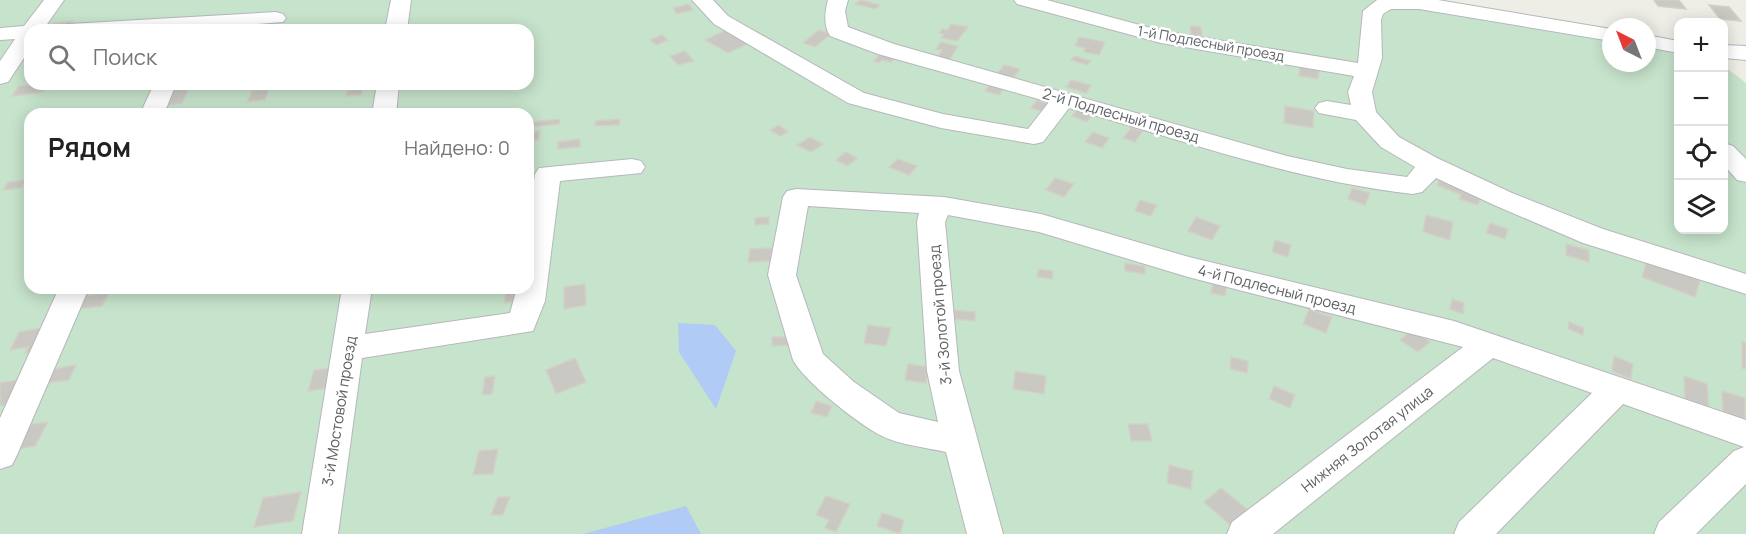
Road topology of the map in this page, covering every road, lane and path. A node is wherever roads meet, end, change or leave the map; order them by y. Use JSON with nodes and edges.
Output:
{"nodes":[{"id":1,"x":54,"y":0,"type":"edge"},
{"id":2,"x":203,"y":0,"type":"edge"},
{"id":3,"x":401,"y":0,"type":"edge"},
{"id":4,"x":702,"y":0,"type":"edge"},
{"id":5,"x":838,"y":0,"type":"edge"},
{"id":6,"x":1024,"y":0,"type":"edge"},
{"id":7,"x":1417,"y":2,"type":"edge"},
{"id":8,"x":276,"y":18,"type":"dead end"},
{"id":9,"x":37,"y":24,"type":"edge"},
{"id":10,"x":191,"y":24,"type":"edge"},
{"id":11,"x":203,"y":24,"type":"edge"},
{"id":12,"x":397,"y":24,"type":"edge"},
{"id":13,"x":24,"y":32,"type":"edge"},
{"id":14,"x":1602,"y":33,"type":"edge"},
{"id":15,"x":0,"y":34,"type":"edge"},
{"id":16,"x":24,"y":42,"type":"edge"},
{"id":17,"x":1656,"y":43,"type":"edge"},
{"id":18,"x":1674,"y":46,"type":"edge"},
{"id":19,"x":1728,"y":52,"type":"edge"},
{"id":20,"x":1746,"y":53,"type":"edge"},
{"id":21,"x":1366,"y":71,"type":"junction"},
{"id":22,"x":0,"y":77,"type":"edge"},
{"id":23,"x":162,"y":90,"type":"edge"},
{"id":24,"x":387,"y":90,"type":"edge"},
{"id":25,"x":1064,"y":98,"type":"junction"},
{"id":26,"x":155,"y":108,"type":"edge"},
{"id":27,"x":385,"y":108,"type":"edge"},
{"id":28,"x":1327,"y":108,"type":"dead end"},
{"id":29,"x":1364,"y":114,"type":"junction"},
{"id":30,"x":1728,"y":155,"type":"edge"},
{"id":31,"x":1428,"y":164,"type":"junction"},
{"id":32,"x":632,"y":166,"type":"dead end"},
{"id":33,"x":1746,"y":174,"type":"edge"},
{"id":34,"x":944,"y":206,"type":"junction"},
{"id":35,"x":534,"y":273,"type":"edge"},
{"id":36,"x":1746,"y":284,"type":"edge"},
{"id":37,"x":71,"y":294,"type":"edge"},
{"id":38,"x":356,"y":294,"type":"edge"},
{"id":39,"x":531,"y":294,"type":"edge"},
{"id":40,"x":1489,"y":344,"type":"junction"},
{"id":41,"x":348,"y":348,"type":"junction"},
{"id":42,"x":1618,"y":388,"type":"junction"},
{"id":43,"x":1746,"y":434,"type":"edge"},
{"id":44,"x":959,"y":441,"type":"junction"},
{"id":45,"x":0,"y":455,"type":"edge"},
{"id":46,"x":1746,"y":460,"type":"edge"},
{"id":47,"x":320,"y":534,"type":"edge"},
{"id":48,"x":985,"y":534,"type":"edge"},
{"id":49,"x":1245,"y":534,"type":"edge"},
{"id":50,"x":1472,"y":534,"type":"edge"},
{"id":51,"x":1672,"y":534,"type":"edge"}],
"edges":[{"from":1,"to":9,"type":"street"},
{"from":2,"to":10,"type":"street"},
{"from":3,"to":12,"type":"street"},
{"from":4,"to":25,"type":"street"},
{"from":5,"to":25,"type":"street","name":"2-й Подлесный проезд"},
{"from":6,"to":21,"type":"street","name":"1-й Подлесный проезд"},
{"from":7,"to":14,"type":"street"},
{"from":7,"to":21,"type":"street"},
{"from":8,"to":11,"type":"street"},
{"from":13,"to":15,"type":"street"},
{"from":16,"to":22,"type":"street"},
{"from":17,"to":18,"type":"street"},
{"from":19,"to":20,"type":"street"},
{"from":21,"to":29,"type":"street"},
{"from":23,"to":26,"type":"street"},
{"from":24,"to":27,"type":"street"},
{"from":25,"to":31,"type":"street","name":"2-й Подлесный проезд"},
{"from":28,"to":29,"type":"street"},
{"from":29,"to":31,"type":"street"},
{"from":30,"to":33,"type":"street"},
{"from":31,"to":36,"type":"street"},
{"from":32,"to":35,"type":"street"},
{"from":34,"to":40,"type":"street","name":"4-й Подлесный проезд"},
{"from":34,"to":44,"type":"street","name":"3-й Золотой проезд"},
{"from":34,"to":44,"type":"street","name":"4-й Подлесный проезд"},
{"from":37,"to":45,"type":"street"},
{"from":38,"to":41,"type":"street","name":"3-й Мостовой проезд"},
{"from":39,"to":41,"type":"street"},
{"from":40,"to":42,"type":"street","name":"4-й Подлесный проезд"},
{"from":40,"to":49,"type":"street","name":"Нижняя Золотая улица"},
{"from":41,"to":47,"type":"street","name":"3-й Мостовой проезд"},
{"from":42,"to":43,"type":"street","name":"4-й Подлесный проезд"},
{"from":42,"to":50,"type":"street"},
{"from":44,"to":48,"type":"street","name":"3-й Золотой проезд"},
{"from":46,"to":51,"type":"street"}]}
